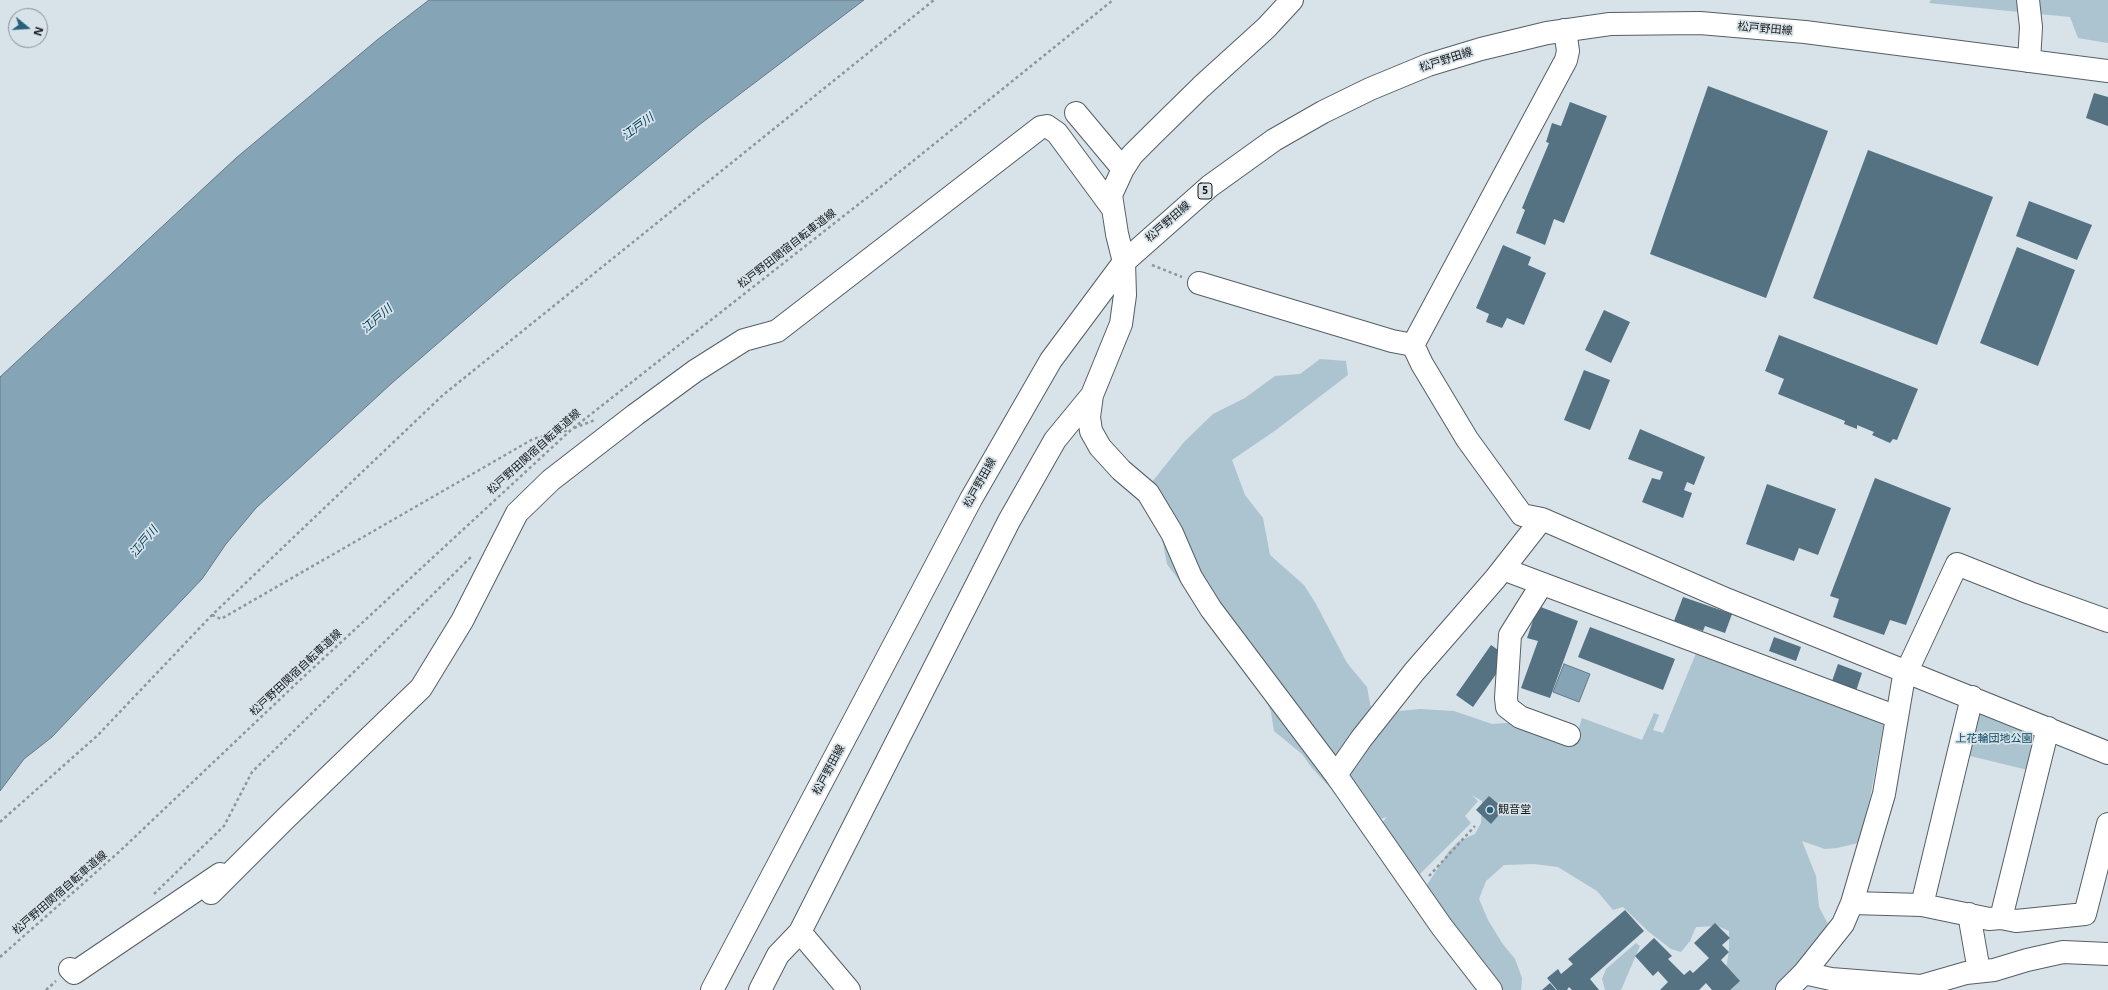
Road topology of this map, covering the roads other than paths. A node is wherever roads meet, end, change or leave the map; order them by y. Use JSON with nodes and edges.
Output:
{"nodes":[{"id":1,"x":1292,"y":0,"type":"edge"},
{"id":2,"x":2028,"y":0,"type":"edge"},
{"id":3,"x":1565,"y":30,"type":"junction"},
{"id":4,"x":2029,"y":61,"type":"junction"},
{"id":5,"x":2108,"y":71,"type":"edge"},
{"id":6,"x":1076,"y":113,"type":"dead end"},
{"id":7,"x":1123,"y":169,"type":"junction"},
{"id":8,"x":1112,"y":209,"type":"junction"},
{"id":9,"x":1124,"y":262,"type":"junction"},
{"id":10,"x":1199,"y":283,"type":"road end"},
{"id":11,"x":1413,"y":344,"type":"junction"},
{"id":12,"x":1092,"y":395,"type":"junction"},
{"id":13,"x":1542,"y":519,"type":"junction"},
{"id":14,"x":1503,"y":569,"type":"junction"},
{"id":15,"x":1542,"y":584,"type":"junction"},
{"id":16,"x":2108,"y":620,"type":"edge"},
{"id":17,"x":1906,"y":670,"type":"junction"},
{"id":18,"x":1972,"y":697,"type":"junction"},
{"id":19,"x":1897,"y":717,"type":"junction"},
{"id":20,"x":2048,"y":728,"type":"junction"},
{"id":21,"x":1569,"y":735,"type":"dead end"},
{"id":22,"x":2108,"y":753,"type":"edge"},
{"id":23,"x":1336,"y":775,"type":"junction"},
{"id":24,"x":2108,"y":824,"type":"edge"},
{"id":25,"x":231,"y":873,"type":"junction"},
{"id":26,"x":211,"y":893,"type":"dead end"},
{"id":27,"x":1852,"y":903,"type":"junction"},
{"id":28,"x":1922,"y":905,"type":"junction"},
{"id":29,"x":1969,"y":914,"type":"junction"},
{"id":30,"x":2001,"y":918,"type":"junction"},
{"id":31,"x":800,"y":932,"type":"junction"},
{"id":32,"x":2108,"y":954,"type":"edge"},
{"id":33,"x":70,"y":969,"type":"road end"},
{"id":34,"x":1979,"y":971,"type":"junction"},
{"id":35,"x":1804,"y":973,"type":"junction"},
{"id":36,"x":1480,"y":986,"type":"edge"},
{"id":37,"x":1925,"y":988,"type":"edge"},
{"id":38,"x":712,"y":990,"type":"edge"},
{"id":39,"x":760,"y":990,"type":"edge"},
{"id":40,"x":850,"y":990,"type":"edge"},
{"id":41,"x":1787,"y":990,"type":"edge"}],
"edges":[{"from":1,"to":7,"type":"street"},
{"from":2,"to":4,"type":"street"},
{"from":3,"to":4,"type":"street","name":"松戸野田線","number":"5"},
{"from":3,"to":9,"type":"street","name":"松戸野田線","number":"5"},
{"from":3,"to":11,"type":"street"},
{"from":4,"to":5,"type":"street","name":"松戸野田線","number":"5"},
{"from":6,"to":7,"type":"street"},
{"from":7,"to":8,"type":"street"},
{"from":8,"to":9,"type":"street"},
{"from":8,"to":25,"type":"street"},
{"from":9,"to":12,"type":"street"},
{"from":9,"to":38,"type":"street","name":"松戸野田線","number":"5"},
{"from":10,"to":11,"type":"street"},
{"from":11,"to":13,"type":"street"},
{"from":12,"to":23,"type":"street"},
{"from":12,"to":31,"type":"street"},
{"from":13,"to":14,"type":"street"},
{"from":13,"to":17,"type":"street"},
{"from":14,"to":15,"type":"street"},
{"from":14,"to":23,"type":"street"},
{"from":15,"to":19,"type":"street"},
{"from":15,"to":21,"type":"street"},
{"from":16,"to":17,"type":"street"},
{"from":17,"to":18,"type":"street"},
{"from":17,"to":19,"type":"street"},
{"from":18,"to":20,"type":"street"},
{"from":18,"to":28,"type":"street"},
{"from":19,"to":27,"type":"street"},
{"from":20,"to":22,"type":"street"},
{"from":20,"to":30,"type":"street"},
{"from":23,"to":36,"type":"street"},
{"from":24,"to":30,"type":"street"},
{"from":25,"to":26,"type":"street"},
{"from":25,"to":33,"type":"street"},
{"from":27,"to":28,"type":"street"},
{"from":27,"to":35,"type":"street"},
{"from":28,"to":29,"type":"street"},
{"from":29,"to":30,"type":"street"},
{"from":29,"to":34,"type":"street"},
{"from":31,"to":39,"type":"street"},
{"from":31,"to":40,"type":"street"},
{"from":32,"to":34,"type":"street"},
{"from":34,"to":37,"type":"street"},
{"from":35,"to":37,"type":"street"},
{"from":35,"to":41,"type":"street"}]}
